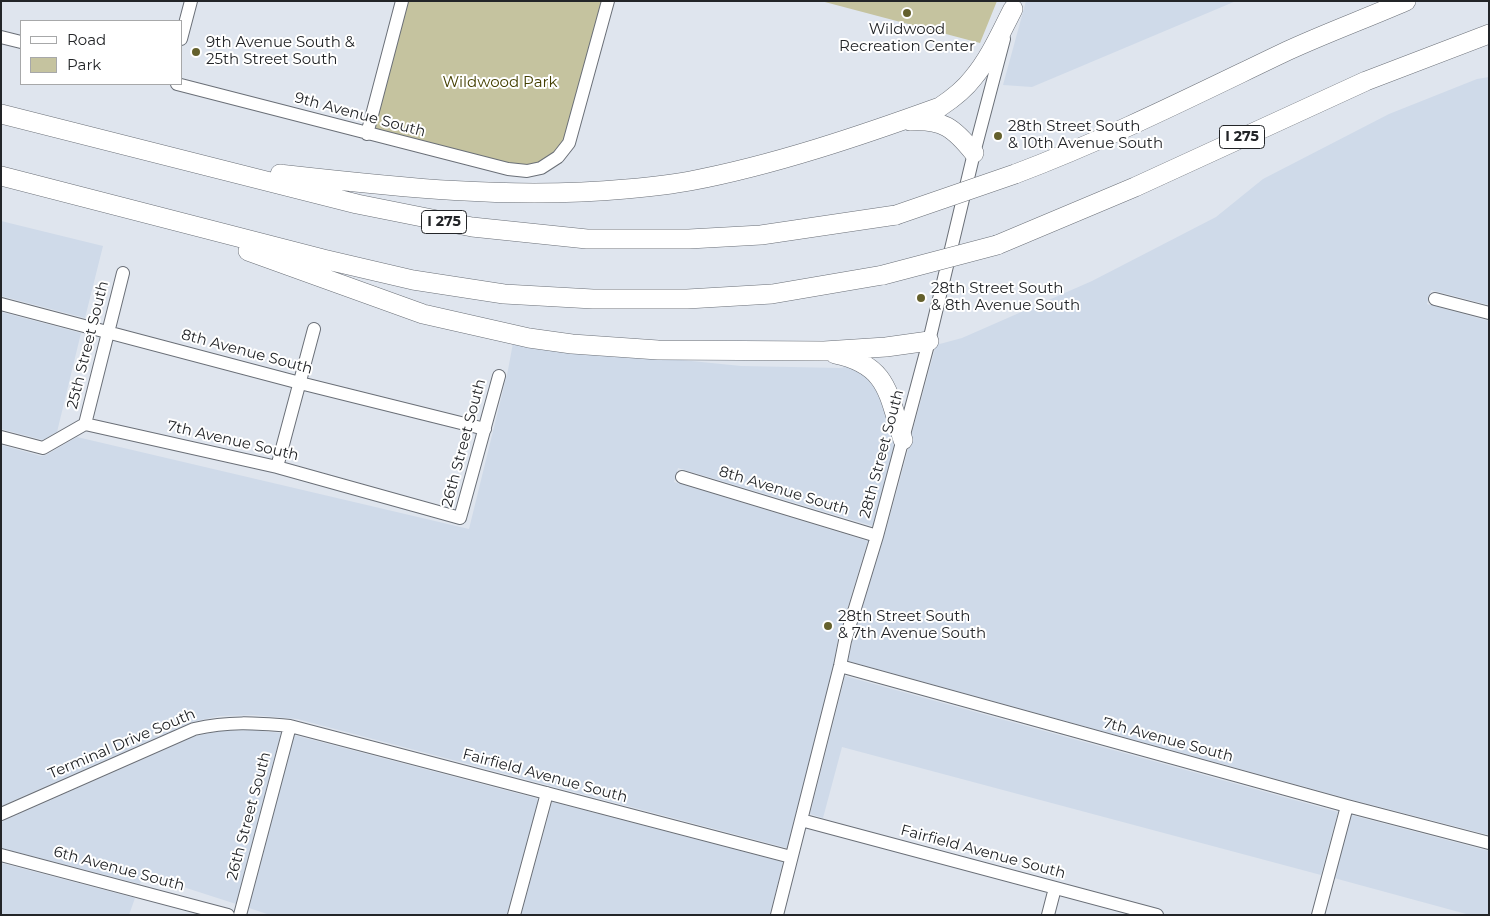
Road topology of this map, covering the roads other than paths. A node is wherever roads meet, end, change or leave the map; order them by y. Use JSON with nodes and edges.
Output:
{"nodes":[{"id":1,"x":191,"y":1,"type":"edge"},
{"id":2,"x":608,"y":1,"type":"edge"},
{"id":3,"x":1406,"y":1,"type":"edge"},
{"id":4,"x":403,"y":3,"type":"edge"},
{"id":5,"x":1014,"y":5,"type":"edge"},
{"id":6,"x":1489,"y":34,"type":"edge"},
{"id":7,"x":182,"y":35,"type":"edge"},
{"id":8,"x":1,"y":37,"type":"edge"},
{"id":9,"x":20,"y":42,"type":"edge"},
{"id":10,"x":181,"y":85,"type":"edge"},
{"id":11,"x":1,"y":114,"type":"edge"},
{"id":12,"x":899,"y":122,"type":"junction"},
{"id":13,"x":367,"y":134,"type":"junction"},
{"id":14,"x":974,"y":153,"type":"junction"},
{"id":15,"x":202,"y":165,"type":"junction"},
{"id":16,"x":1,"y":176,"type":"edge"},
{"id":17,"x":141,"y":212,"type":"junction"},
{"id":18,"x":123,"y":273,"type":"dead end"},
{"id":19,"x":1435,"y":299,"type":"dead end"},
{"id":20,"x":1,"y":304,"type":"edge"},
{"id":21,"x":1489,"y":313,"type":"edge"},
{"id":22,"x":314,"y":329,"type":"dead end"},
{"id":23,"x":109,"y":332,"type":"junction"},
{"id":24,"x":929,"y":341,"type":"junction"},
{"id":25,"x":824,"y":351,"type":"junction"},
{"id":26,"x":499,"y":376,"type":"dead end"},
{"id":27,"x":300,"y":383,"type":"junction"},
{"id":28,"x":85,"y":424,"type":"junction"},
{"id":29,"x":485,"y":429,"type":"junction"},
{"id":30,"x":1,"y":437,"type":"edge"},
{"id":31,"x":903,"y":440,"type":"junction"},
{"id":32,"x":277,"y":467,"type":"junction"},
{"id":33,"x":682,"y":477,"type":"dead end"},
{"id":34,"x":460,"y":518,"type":"joint"},
{"id":35,"x":877,"y":536,"type":"junction"},
{"id":36,"x":840,"y":666,"type":"junction"},
{"id":37,"x":290,"y":726,"type":"junction"},
{"id":38,"x":547,"y":793,"type":"junction"},
{"id":39,"x":1346,"y":806,"type":"junction"},
{"id":40,"x":1,"y":814,"type":"edge"},
{"id":41,"x":801,"y":820,"type":"junction"},
{"id":42,"x":1489,"y":843,"type":"edge"},
{"id":43,"x":1,"y":855,"type":"edge"},
{"id":44,"x":792,"y":857,"type":"junction"},
{"id":45,"x":1056,"y":888,"type":"junction"},
{"id":46,"x":228,"y":915,"type":"edge"},
{"id":47,"x":240,"y":915,"type":"edge"},
{"id":48,"x":514,"y":915,"type":"edge"},
{"id":49,"x":777,"y":915,"type":"edge"},
{"id":50,"x":1048,"y":915,"type":"edge"},
{"id":51,"x":1157,"y":915,"type":"edge"},
{"id":52,"x":1318,"y":915,"type":"edge"}],
"edges":[{"from":1,"to":7,"type":"street"},
{"from":2,"to":13,"type":"street","name":"9th Avenue South"},
{"from":3,"to":15,"type":"highway","number":"I 275","bridge":true},
{"from":4,"to":13,"type":"street"},
{"from":5,"to":12,"type":"highway"},
{"from":5,"to":14,"type":"street","name":"28th Street South"},
{"from":6,"to":17,"type":"highway","number":"I 275","bridge":true},
{"from":8,"to":9,"type":"street"},
{"from":10,"to":13,"type":"street","name":"9th Avenue South"},
{"from":11,"to":15,"type":"highway","number":"I 275"},
{"from":12,"to":14,"type":"highway"},
{"from":12,"to":15,"type":"highway"},
{"from":14,"to":24,"type":"street","name":"28th Street South"},
{"from":16,"to":17,"type":"highway","number":"I 275"},
{"from":17,"to":25,"type":"highway"},
{"from":18,"to":23,"type":"street","name":"25th Street South"},
{"from":19,"to":21,"type":"street"},
{"from":20,"to":23,"type":"street","name":"8th Avenue South"},
{"from":22,"to":27,"type":"street"},
{"from":23,"to":27,"type":"street","name":"8th Avenue South"},
{"from":23,"to":28,"type":"street","name":"25th Street South"},
{"from":24,"to":25,"type":"highway"},
{"from":24,"to":31,"type":"street","name":"28th Street South"},
{"from":25,"to":31,"type":"highway"},
{"from":26,"to":29,"type":"street","name":"26th Street South"},
{"from":27,"to":29,"type":"street","name":"8th Avenue South"},
{"from":27,"to":32,"type":"street"},
{"from":28,"to":30,"type":"street"},
{"from":28,"to":32,"type":"street","name":"7th Avenue South"},
{"from":29,"to":34,"type":"street","name":"26th Street South"},
{"from":31,"to":35,"type":"street","name":"28th Street South"},
{"from":32,"to":34,"type":"street","name":"7th Avenue South"},
{"from":33,"to":35,"type":"street","name":"8th Avenue South"},
{"from":35,"to":36,"type":"street","name":"28th Street South"},
{"from":36,"to":39,"type":"street","name":"7th Avenue South"},
{"from":36,"to":41,"type":"street","name":"28th Street South"},
{"from":37,"to":38,"type":"street","name":"Fairfield Avenue South"},
{"from":37,"to":40,"type":"street","name":"Terminal Drive South"},
{"from":37,"to":47,"type":"street","name":"26th Street South"},
{"from":38,"to":44,"type":"street","name":"Fairfield Avenue South"},
{"from":38,"to":48,"type":"street"},
{"from":39,"to":42,"type":"street","name":"7th Avenue South"},
{"from":39,"to":52,"type":"street"},
{"from":41,"to":44,"type":"street","name":"28th Street South"},
{"from":41,"to":45,"type":"street","name":"Fairfield Avenue South"},
{"from":43,"to":46,"type":"street","name":"6th Avenue South"},
{"from":44,"to":49,"type":"street","name":"28th Street South"},
{"from":45,"to":50,"type":"street"},
{"from":45,"to":51,"type":"street","name":"Fairfield Avenue South"}]}
